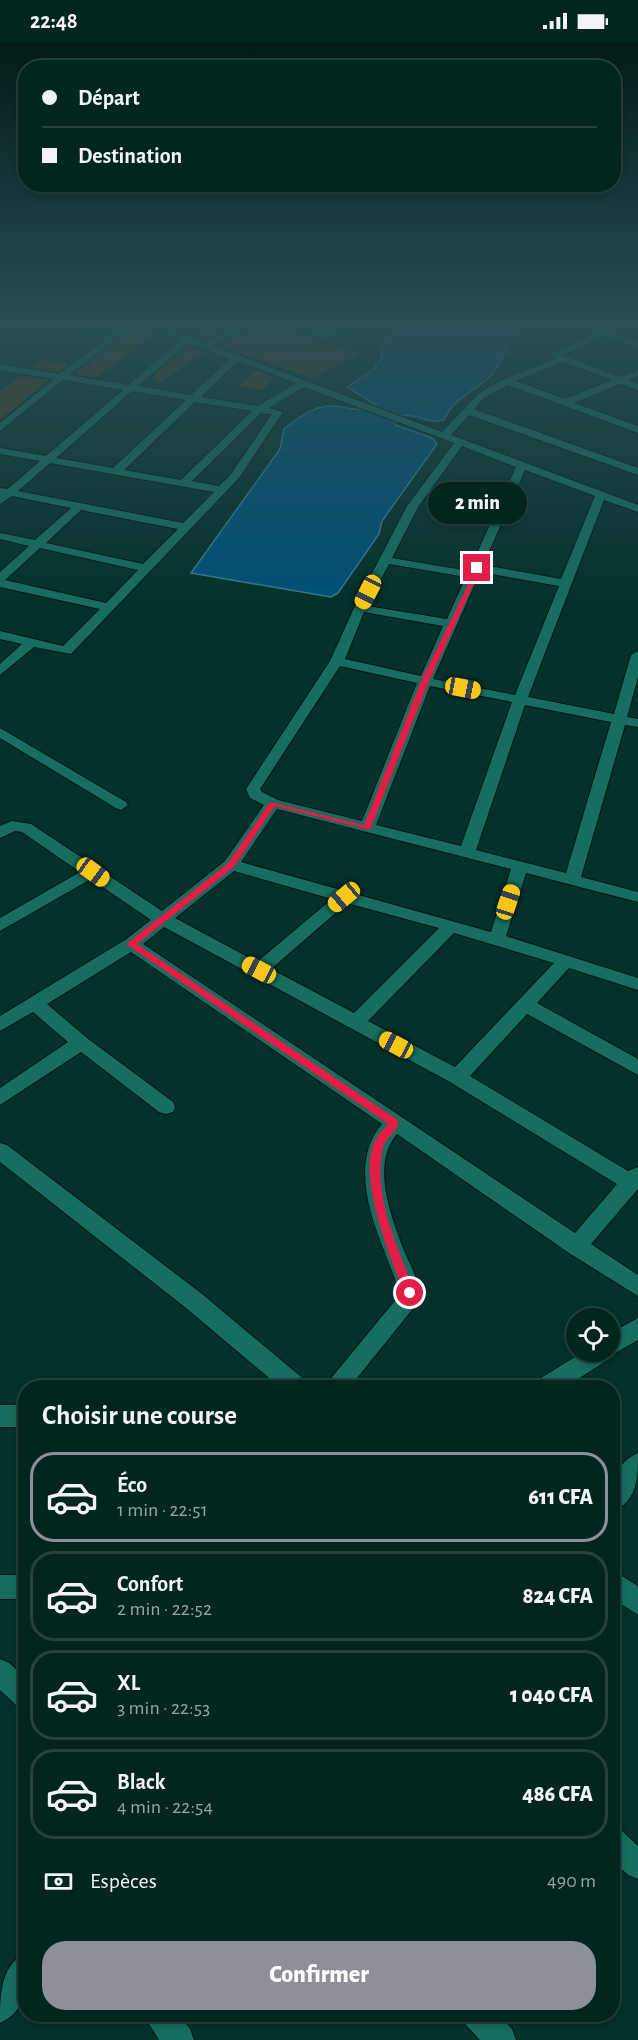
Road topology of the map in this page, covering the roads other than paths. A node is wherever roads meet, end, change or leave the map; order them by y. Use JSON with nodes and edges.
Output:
{"nodes":[{"id":1,"x":94,"y":419,"type":"edge"},
{"id":2,"x":172,"y":419,"type":"edge"},
{"id":3,"x":250,"y":419,"type":"edge"},
{"id":4,"x":273,"y":419,"type":"edge"},
{"id":5,"x":402,"y":419,"type":"edge"},
{"id":6,"x":461,"y":419,"type":"edge"},
{"id":7,"x":492,"y":419,"type":"edge"},
{"id":8,"x":611,"y":419,"type":"edge"},
{"id":9,"x":638,"y":430,"type":"edge"},
{"id":10,"x":445,"y":435,"type":"junction"},
{"id":11,"x":461,"y":441,"type":"junction"},
{"id":12,"x":0,"y":451,"type":"edge"},
{"id":13,"x":48,"y":460,"type":"junction"},
{"id":14,"x":523,"y":464,"type":"junction"},
{"id":15,"x":116,"y":471,"type":"junction"},
{"id":16,"x":638,"y":472,"type":"edge"},
{"id":17,"x":184,"y":483,"type":"junction"},
{"id":18,"x":222,"y":490,"type":"junction"},
{"id":19,"x":5,"y":491,"type":"edge"},
{"id":20,"x":601,"y":494,"type":"junction"},
{"id":21,"x":0,"y":501,"type":"edge"},
{"id":22,"x":78,"y":507,"type":"junction"},
{"id":23,"x":638,"y":509,"type":"edge"},
{"id":24,"x":186,"y":527,"type":"junction"},
{"id":25,"x":0,"y":536,"type":"edge"},
{"id":26,"x":37,"y":544,"type":"junction"},
{"id":27,"x":385,"y":560,"type":"junction"},
{"id":28,"x":146,"y":568,"type":"junction"},
{"id":29,"x":476,"y":572,"type":"junction"},
{"id":30,"x":0,"y":578,"type":"edge"},
{"id":31,"x":0,"y":583,"type":"edge"},
{"id":32,"x":564,"y":583,"type":"junction"},
{"id":33,"x":109,"y":607,"type":"junction"},
{"id":34,"x":360,"y":608,"type":"junction"},
{"id":35,"x":452,"y":624,"type":"junction"},
{"id":36,"x":0,"y":635,"type":"edge"},
{"id":37,"x":31,"y":643,"type":"junction"},
{"id":38,"x":638,"y":655,"type":"edge"},
{"id":39,"x":337,"y":661,"type":"junction"},
{"id":40,"x":0,"y":670,"type":"edge"},
{"id":41,"x":425,"y":681,"type":"junction"},
{"id":42,"x":520,"y":699,"type":"junction"},
{"id":43,"x":618,"y":719,"type":"junction"},
{"id":44,"x":638,"y":723,"type":"edge"},
{"id":45,"x":0,"y":732,"type":"edge"},
{"id":46,"x":273,"y":803,"type":"junction"},
{"id":47,"x":121,"y":805,"type":"dead end"},
{"id":48,"x":367,"y":828,"type":"junction"},
{"id":49,"x":0,"y":833,"type":"edge"},
{"id":50,"x":467,"y":853,"type":"junction"},
{"id":51,"x":231,"y":865,"type":"junction"},
{"id":52,"x":520,"y":866,"type":"junction"},
{"id":53,"x":93,"y":872,"type":"junction"},
{"id":54,"x":572,"y":879,"type":"junction"},
{"id":55,"x":344,"y":897,"type":"junction"},
{"id":56,"x":638,"y":897,"type":"edge"},
{"id":57,"x":162,"y":919,"type":"junction"},
{"id":58,"x":0,"y":926,"type":"edge"},
{"id":59,"x":450,"y":927,"type":"junction"},
{"id":60,"x":497,"y":939,"type":"junction"},
{"id":61,"x":130,"y":944,"type":"junction"},
{"id":62,"x":566,"y":961,"type":"junction"},
{"id":63,"x":259,"y":970,"type":"junction"},
{"id":64,"x":638,"y":984,"type":"edge"},
{"id":65,"x":34,"y":1003,"type":"junction"},
{"id":66,"x":525,"y":1005,"type":"junction"},
{"id":67,"x":1,"y":1020,"type":"edge"},
{"id":68,"x":355,"y":1023,"type":"junction"},
{"id":69,"x":81,"y":1043,"type":"junction"},
{"id":70,"x":638,"y":1068,"type":"edge"},
{"id":71,"x":457,"y":1077,"type":"junction"},
{"id":72,"x":0,"y":1098,"type":"edge"},
{"id":73,"x":166,"y":1107,"type":"dead end"},
{"id":74,"x":395,"y":1123,"type":"junction"},
{"id":75,"x":0,"y":1151,"type":"edge"},
{"id":76,"x":634,"y":1179,"type":"edge"},
{"id":77,"x":576,"y":1247,"type":"junction"},
{"id":78,"x":638,"y":1287,"type":"edge"},
{"id":79,"x":638,"y":1328,"type":"edge"},
{"id":80,"x":620,"y":1339,"type":"edge"},
{"id":81,"x":585,"y":1362,"type":"edge"},
{"id":82,"x":288,"y":1380,"type":"edge"},
{"id":83,"x":341,"y":1380,"type":"edge"},
{"id":84,"x":557,"y":1380,"type":"edge"},
{"id":85,"x":0,"y":1416,"type":"edge"},
{"id":86,"x":18,"y":1416,"type":"edge"},
{"id":87,"x":638,"y":1465,"type":"edge"},
{"id":88,"x":620,"y":1489,"type":"edge"},
{"id":89,"x":0,"y":1587,"type":"edge"},
{"id":90,"x":18,"y":1587,"type":"edge"},
{"id":91,"x":620,"y":1588,"type":"edge"},
{"id":92,"x":638,"y":1602,"type":"edge"},
{"id":93,"x":0,"y":1672,"type":"edge"},
{"id":94,"x":18,"y":1689,"type":"edge"},
{"id":95,"x":620,"y":1848,"type":"edge"},
{"id":96,"x":638,"y":1865,"type":"edge"},
{"id":97,"x":18,"y":1980,"type":"edge"},
{"id":98,"x":0,"y":2008,"type":"edge"},
{"id":99,"x":164,"y":2022,"type":"edge"},
{"id":100,"x":484,"y":2022,"type":"edge"},
{"id":101,"x":179,"y":2040,"type":"edge"},
{"id":102,"x":501,"y":2040,"type":"edge"}],
"edges":[{"from":1,"to":13,"type":"street"},
{"from":2,"to":15,"type":"street"},
{"from":3,"to":17,"type":"street"},
{"from":4,"to":18,"type":"street"},
{"from":5,"to":10,"type":"street"},
{"from":6,"to":10,"type":"street"},
{"from":7,"to":16,"type":"street"},
{"from":8,"to":9,"type":"street"},
{"from":10,"to":11,"type":"street"},
{"from":11,"to":14,"type":"street"},
{"from":11,"to":27,"type":"street"},
{"from":12,"to":13,"type":"street"},
{"from":13,"to":15,"type":"street"},
{"from":13,"to":19,"type":"street"},
{"from":14,"to":20,"type":"street"},
{"from":14,"to":29,"type":"street"},
{"from":15,"to":17,"type":"street"},
{"from":17,"to":18,"type":"street"},
{"from":18,"to":24,"type":"street"},
{"from":19,"to":21,"type":"street"},
{"from":19,"to":22,"type":"street"},
{"from":20,"to":23,"type":"street"},
{"from":20,"to":32,"type":"street"},
{"from":22,"to":24,"type":"street"},
{"from":22,"to":26,"type":"street"},
{"from":24,"to":28,"type":"street"},
{"from":25,"to":26,"type":"street"},
{"from":26,"to":28,"type":"street"},
{"from":26,"to":30,"type":"street"},
{"from":27,"to":29,"type":"street"},
{"from":27,"to":34,"type":"street"},
{"from":28,"to":33,"type":"street"},
{"from":29,"to":32,"type":"street"},
{"from":29,"to":35,"type":"street"},
{"from":31,"to":33,"type":"street"},
{"from":32,"to":42,"type":"street"},
{"from":33,"to":37,"type":"street"},
{"from":34,"to":35,"type":"street"},
{"from":34,"to":39,"type":"street"},
{"from":35,"to":41,"type":"street"},
{"from":36,"to":37,"type":"street"},
{"from":37,"to":40,"type":"street"},
{"from":38,"to":43,"type":"street"},
{"from":39,"to":41,"type":"street"},
{"from":39,"to":46,"type":"street"},
{"from":41,"to":42,"type":"street"},
{"from":41,"to":48,"type":"street"},
{"from":42,"to":43,"type":"street"},
{"from":42,"to":50,"type":"street"},
{"from":43,"to":44,"type":"street"},
{"from":43,"to":54,"type":"street"},
{"from":45,"to":47,"type":"street"},
{"from":46,"to":48,"type":"street"},
{"from":46,"to":51,"type":"street"},
{"from":48,"to":50,"type":"street"},
{"from":49,"to":53,"type":"street"},
{"from":50,"to":52,"type":"street"},
{"from":51,"to":55,"type":"street"},
{"from":51,"to":57,"type":"street"},
{"from":52,"to":54,"type":"street"},
{"from":52,"to":60,"type":"street"},
{"from":53,"to":57,"type":"street"},
{"from":53,"to":58,"type":"street"},
{"from":54,"to":56,"type":"street"},
{"from":55,"to":59,"type":"street"},
{"from":55,"to":63,"type":"street"},
{"from":57,"to":61,"type":"street"},
{"from":57,"to":63,"type":"street"},
{"from":59,"to":60,"type":"street"},
{"from":59,"to":68,"type":"street"},
{"from":60,"to":62,"type":"street"},
{"from":61,"to":65,"type":"street"},
{"from":61,"to":74,"type":"street"},
{"from":62,"to":64,"type":"street"},
{"from":62,"to":66,"type":"street"},
{"from":63,"to":68,"type":"street"},
{"from":65,"to":67,"type":"street"},
{"from":65,"to":69,"type":"street"},
{"from":66,"to":70,"type":"street"},
{"from":66,"to":71,"type":"street"},
{"from":68,"to":71,"type":"street"},
{"from":69,"to":72,"type":"street"},
{"from":69,"to":73,"type":"street"},
{"from":71,"to":76,"type":"street"},
{"from":74,"to":77,"type":"street"},
{"from":74,"to":83,"type":"street"},
{"from":75,"to":82,"type":"street"},
{"from":76,"to":77,"type":"street"},
{"from":77,"to":78,"type":"street"},
{"from":79,"to":80,"type":"street"},
{"from":81,"to":84,"type":"street"},
{"from":85,"to":86,"type":"street"},
{"from":87,"to":88,"type":"street"},
{"from":89,"to":90,"type":"street"},
{"from":91,"to":92,"type":"street"},
{"from":93,"to":94,"type":"street"},
{"from":95,"to":96,"type":"street"},
{"from":97,"to":98,"type":"street"},
{"from":99,"to":101,"type":"street"},
{"from":100,"to":102,"type":"street"}]}
